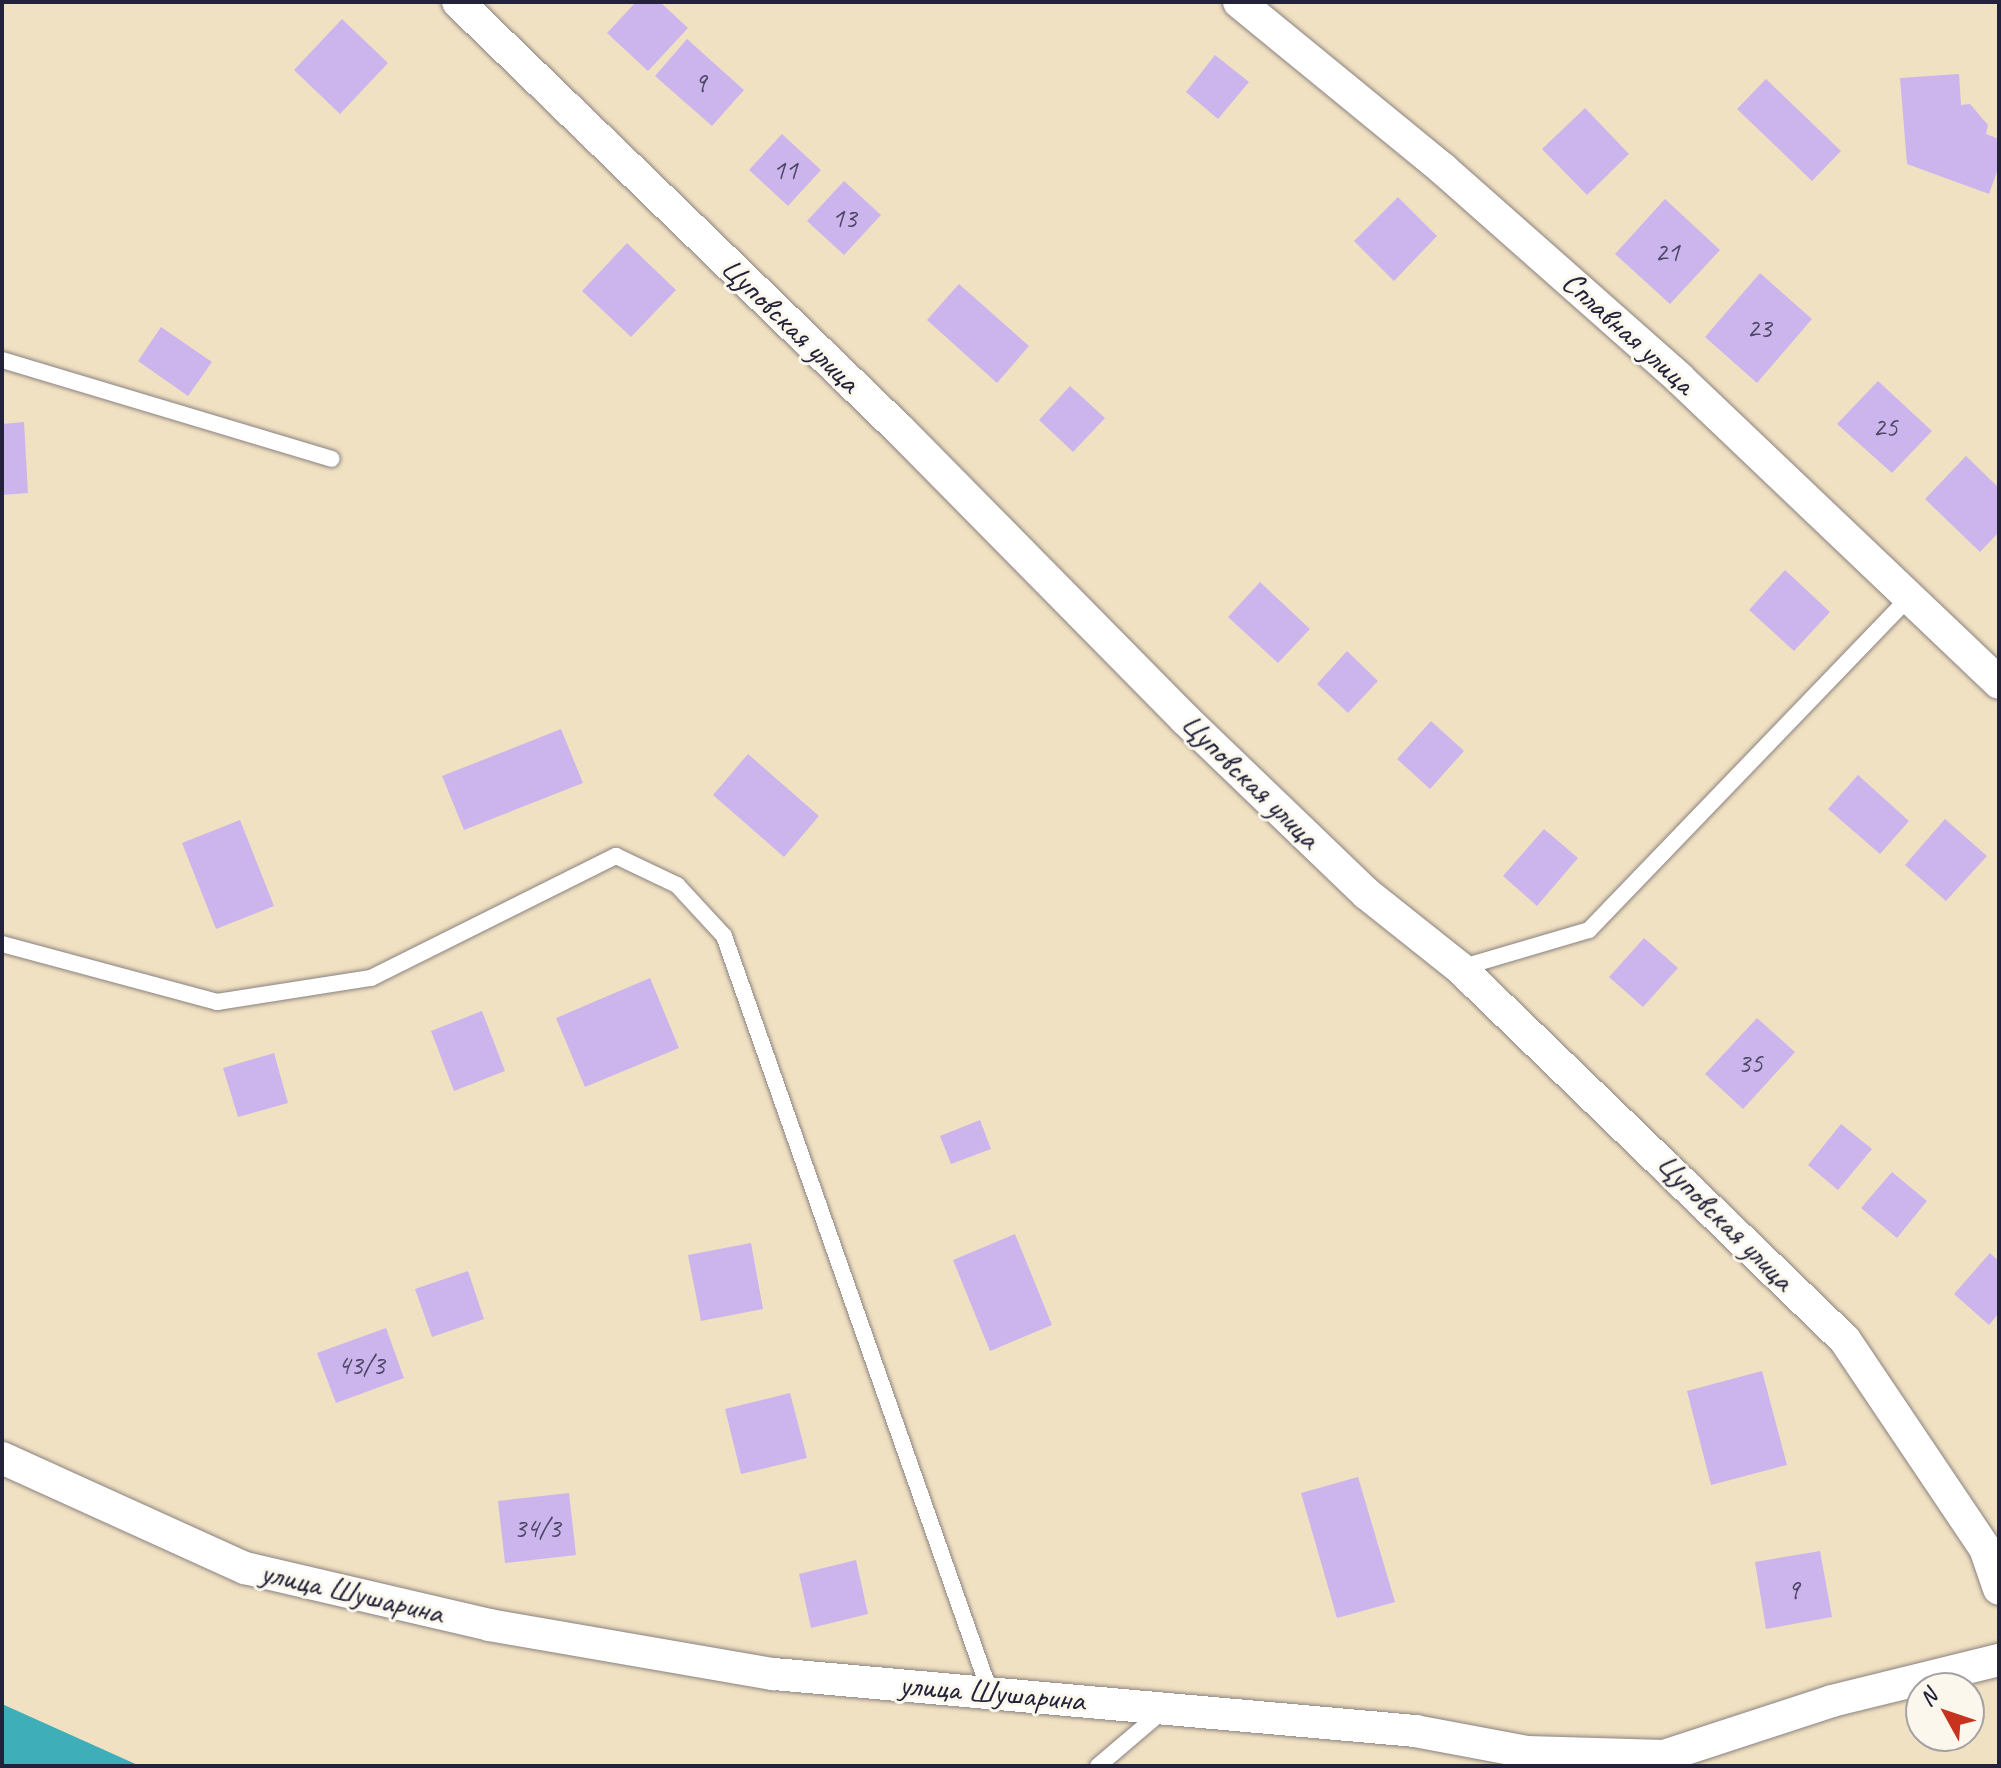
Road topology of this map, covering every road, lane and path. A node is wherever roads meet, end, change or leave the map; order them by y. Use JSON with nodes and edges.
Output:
{"nodes":[{"id":1,"x":458,"y":2,"type":"edge"},
{"id":2,"x":1239,"y":2,"type":"edge"},
{"id":3,"x":2,"y":360,"type":"edge"},
{"id":4,"x":331,"y":459,"type":"dead end"},
{"id":5,"x":1907,"y":599,"type":"junction"},
{"id":6,"x":1999,"y":683,"type":"edge"},
{"id":7,"x":2,"y":944,"type":"edge"},
{"id":8,"x":1460,"y":968,"type":"junction"},
{"id":9,"x":2,"y":1458,"type":"edge"},
{"id":10,"x":1999,"y":1589,"type":"edge"},
{"id":11,"x":1999,"y":1660,"type":"edge"},
{"id":12,"x":990,"y":1692,"type":"junction"},
{"id":13,"x":1166,"y":1708,"type":"junction"},
{"id":14,"x":1528,"y":1759,"type":"edge"},
{"id":15,"x":1098,"y":1766,"type":"edge"}],
"edges":[{"from":1,"to":8,"type":"street","name":"Цуповская улица"},
{"from":2,"to":5,"type":"street","name":"Сплавная улица"},
{"from":3,"to":4,"type":"lane"},
{"from":5,"to":6,"type":"street","name":"Сплавная улица"},
{"from":5,"to":8,"type":"lane"},
{"from":7,"to":12,"type":"lane"},
{"from":8,"to":10,"type":"street","name":"Цуповская улица"},
{"from":9,"to":12,"type":"street","name":"улица Шушарина"},
{"from":11,"to":14,"type":"street","name":"улица Шушарина"},
{"from":12,"to":13,"type":"street","name":"улица Шушарина"},
{"from":13,"to":14,"type":"street","name":"улица Шушарина"},
{"from":13,"to":15,"type":"lane"}]}
